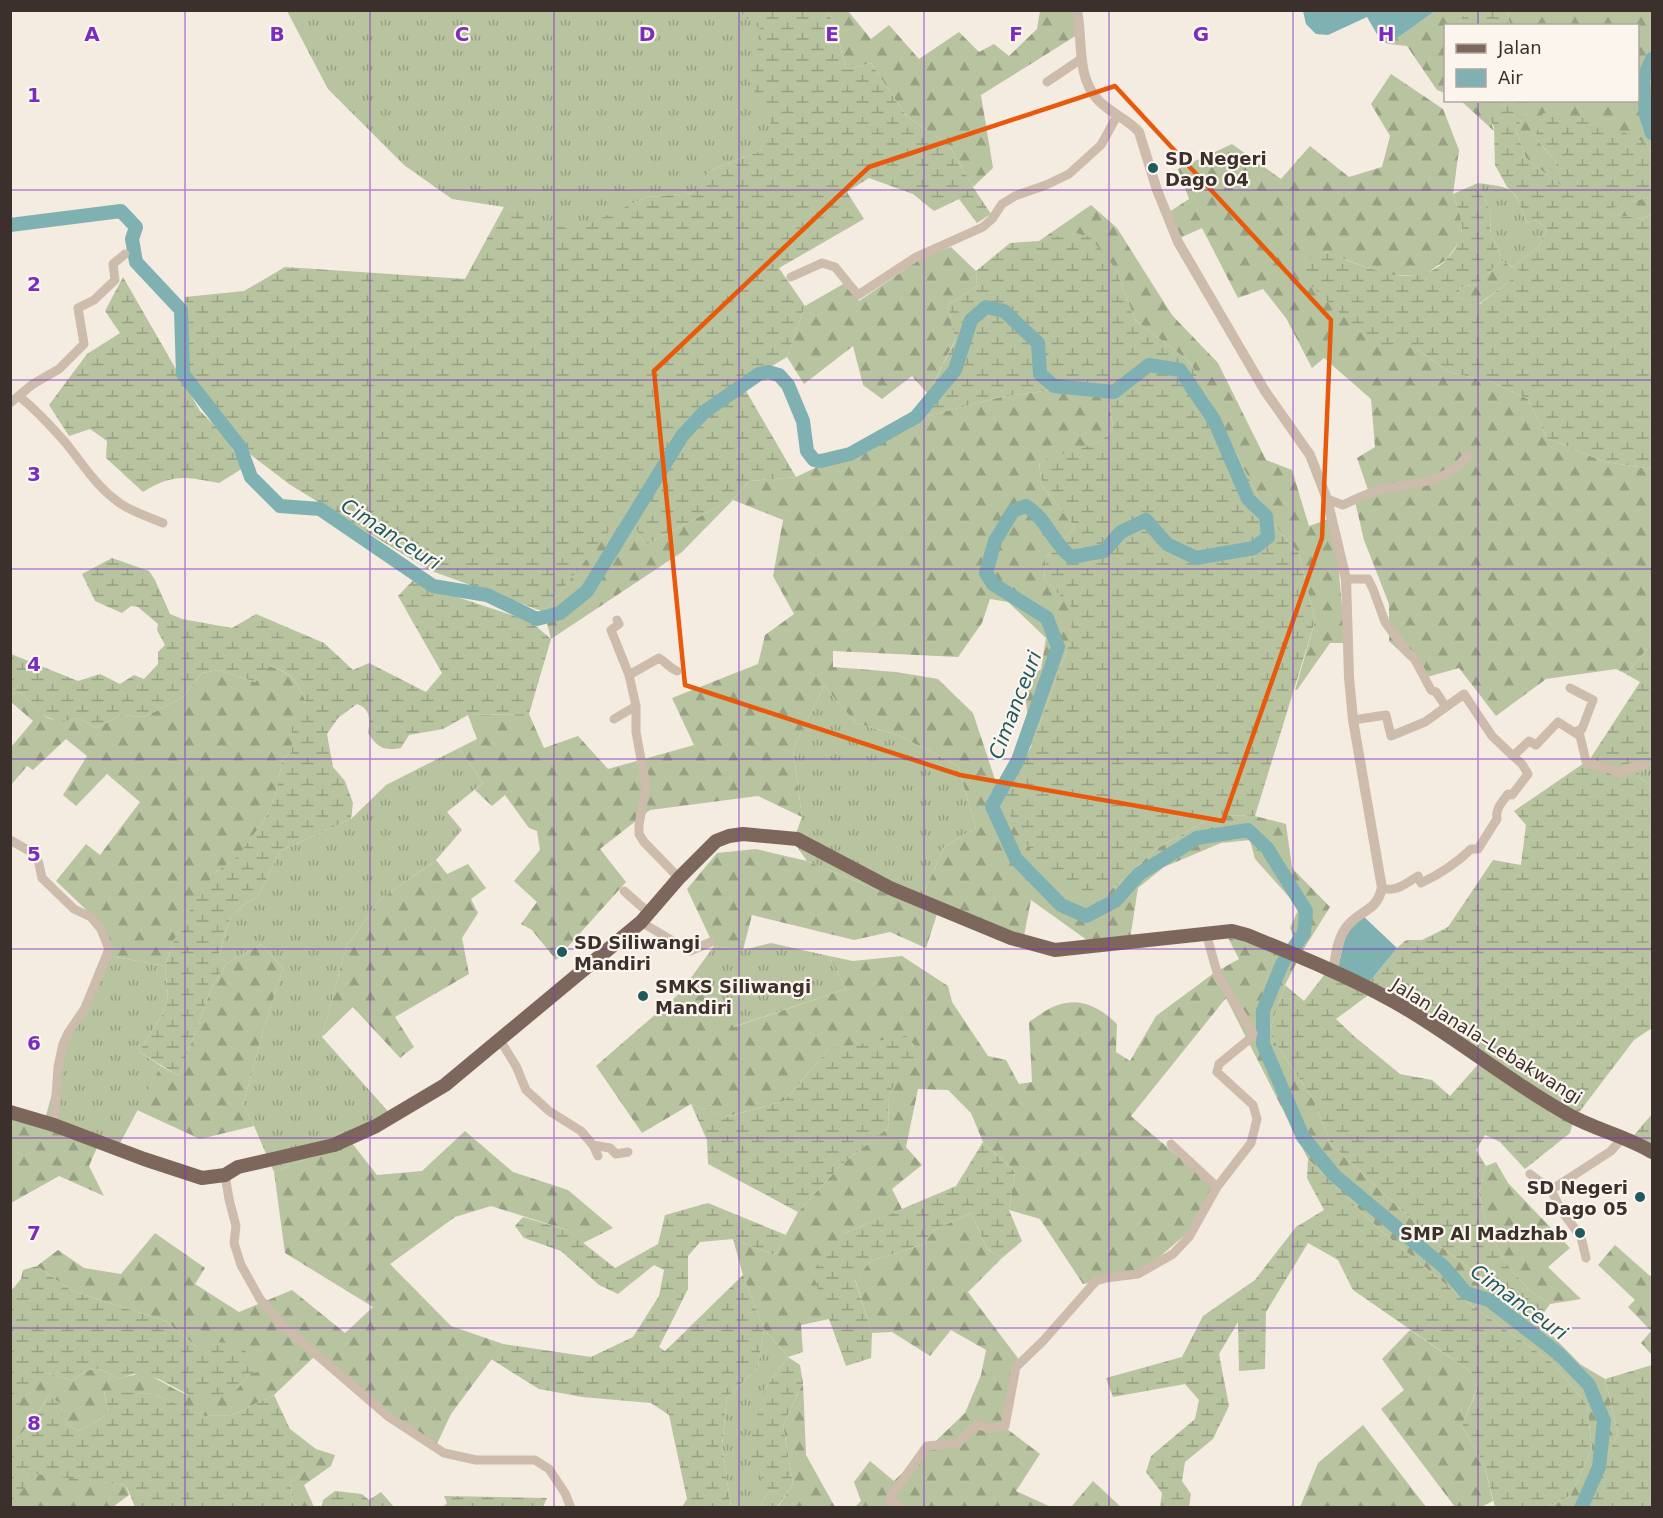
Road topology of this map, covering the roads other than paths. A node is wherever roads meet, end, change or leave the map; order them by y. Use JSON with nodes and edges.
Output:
{"nodes":[{"id":1,"x":1077,"y":10,"type":"edge"},
{"id":2,"x":1081,"y":59,"type":"junction"},
{"id":3,"x":1047,"y":82,"type":"dead end"},
{"id":4,"x":1117,"y":116,"type":"junction"},
{"id":5,"x":125,"y":254,"type":"dead end"},
{"id":6,"x":791,"y":277,"type":"dead end"},
{"id":7,"x":19,"y":396,"type":"junction"},
{"id":8,"x":10,"y":403,"type":"edge"},
{"id":9,"x":1468,"y":455,"type":"dead end"},
{"id":10,"x":1327,"y":499,"type":"junction"},
{"id":11,"x":163,"y":523,"type":"dead end"},
{"id":12,"x":1346,"y":579,"type":"junction"},
{"id":13,"x":617,"y":620,"type":"dead end"},
{"id":14,"x":677,"y":670,"type":"dead end"},
{"id":15,"x":629,"y":675,"type":"junction"},
{"id":16,"x":1570,"y":688,"type":"dead end"},
{"id":17,"x":636,"y":706,"type":"junction"},
{"id":18,"x":1446,"y":707,"type":"junction"},
{"id":19,"x":614,"y":719,"type":"dead end"},
{"id":20,"x":1353,"y":720,"type":"junction"},
{"id":21,"x":1575,"y":732,"type":"junction"},
{"id":22,"x":1513,"y":756,"type":"junction"},
{"id":23,"x":1644,"y":765,"type":"dead end"},
{"id":24,"x":10,"y":840,"type":"edge"},
{"id":25,"x":679,"y":878,"type":"junction"},
{"id":26,"x":1382,"y":888,"type":"junction"},
{"id":27,"x":624,"y":891,"type":"dead end"},
{"id":28,"x":645,"y":917,"type":"junction"},
{"id":29,"x":1206,"y":933,"type":"junction"},
{"id":30,"x":711,"y":942,"type":"dead end"},
{"id":31,"x":1333,"y":972,"type":"junction"},
{"id":32,"x":500,"y":1040,"type":"junction"},
{"id":33,"x":10,"y":1112,"type":"edge"},
{"id":34,"x":54,"y":1125,"type":"junction"},
{"id":35,"x":1623,"y":1137,"type":"junction"},
{"id":36,"x":1171,"y":1144,"type":"dead end"},
{"id":37,"x":593,"y":1145,"type":"junction"},
{"id":38,"x":628,"y":1152,"type":"dead end"},
{"id":39,"x":1653,"y":1152,"type":"edge"},
{"id":40,"x":598,"y":1156,"type":"dead end"},
{"id":41,"x":1530,"y":1174,"type":"dead end"},
{"id":42,"x":225,"y":1175,"type":"junction"},
{"id":43,"x":1217,"y":1187,"type":"junction"},
{"id":44,"x":1551,"y":1190,"type":"junction"},
{"id":45,"x":1586,"y":1258,"type":"dead end"},
{"id":46,"x":571,"y":1508,"type":"edge"},
{"id":47,"x":901,"y":1508,"type":"edge"}],
"edges":[{"from":1,"to":2,"type":"street"},
{"from":2,"to":3,"type":"street"},
{"from":2,"to":4,"type":"street"},
{"from":4,"to":6,"type":"street"},
{"from":4,"to":10,"type":"street"},
{"from":5,"to":7,"type":"street"},
{"from":7,"to":8,"type":"street"},
{"from":7,"to":11,"type":"street"},
{"from":9,"to":10,"type":"street"},
{"from":10,"to":12,"type":"street"},
{"from":12,"to":18,"type":"street"},
{"from":12,"to":20,"type":"street"},
{"from":13,"to":15,"type":"street"},
{"from":14,"to":15,"type":"street"},
{"from":15,"to":17,"type":"street"},
{"from":16,"to":21,"type":"street"},
{"from":17,"to":19,"type":"street"},
{"from":17,"to":25,"type":"street"},
{"from":18,"to":20,"type":"street"},
{"from":18,"to":22,"type":"street"},
{"from":20,"to":26,"type":"street"},
{"from":21,"to":22,"type":"street"},
{"from":21,"to":23,"type":"street"},
{"from":22,"to":26,"type":"street"},
{"from":24,"to":34,"type":"street"},
{"from":25,"to":28,"type":"main road"},
{"from":25,"to":29,"type":"main road"},
{"from":26,"to":31,"type":"street"},
{"from":27,"to":28,"type":"street"},
{"from":28,"to":30,"type":"street"},
{"from":28,"to":32,"type":"main road"},
{"from":29,"to":31,"type":"main road","name":"Jalan Janala–Lebakwangi"},
{"from":29,"to":43,"type":"street"},
{"from":31,"to":35,"type":"main road","name":"Jalan Janala–Lebakwangi"},
{"from":32,"to":37,"type":"street"},
{"from":32,"to":42,"type":"main road"},
{"from":33,"to":34,"type":"main road"},
{"from":34,"to":42,"type":"main road"},
{"from":35,"to":39,"type":"main road","name":"Jalan Janala–Lebakwangi"},
{"from":35,"to":44,"type":"street"},
{"from":36,"to":43,"type":"street"},
{"from":37,"to":38,"type":"street"},
{"from":37,"to":40,"type":"street"},
{"from":41,"to":44,"type":"street"},
{"from":42,"to":46,"type":"street"},
{"from":43,"to":47,"type":"street"},
{"from":44,"to":45,"type":"street"}]}
